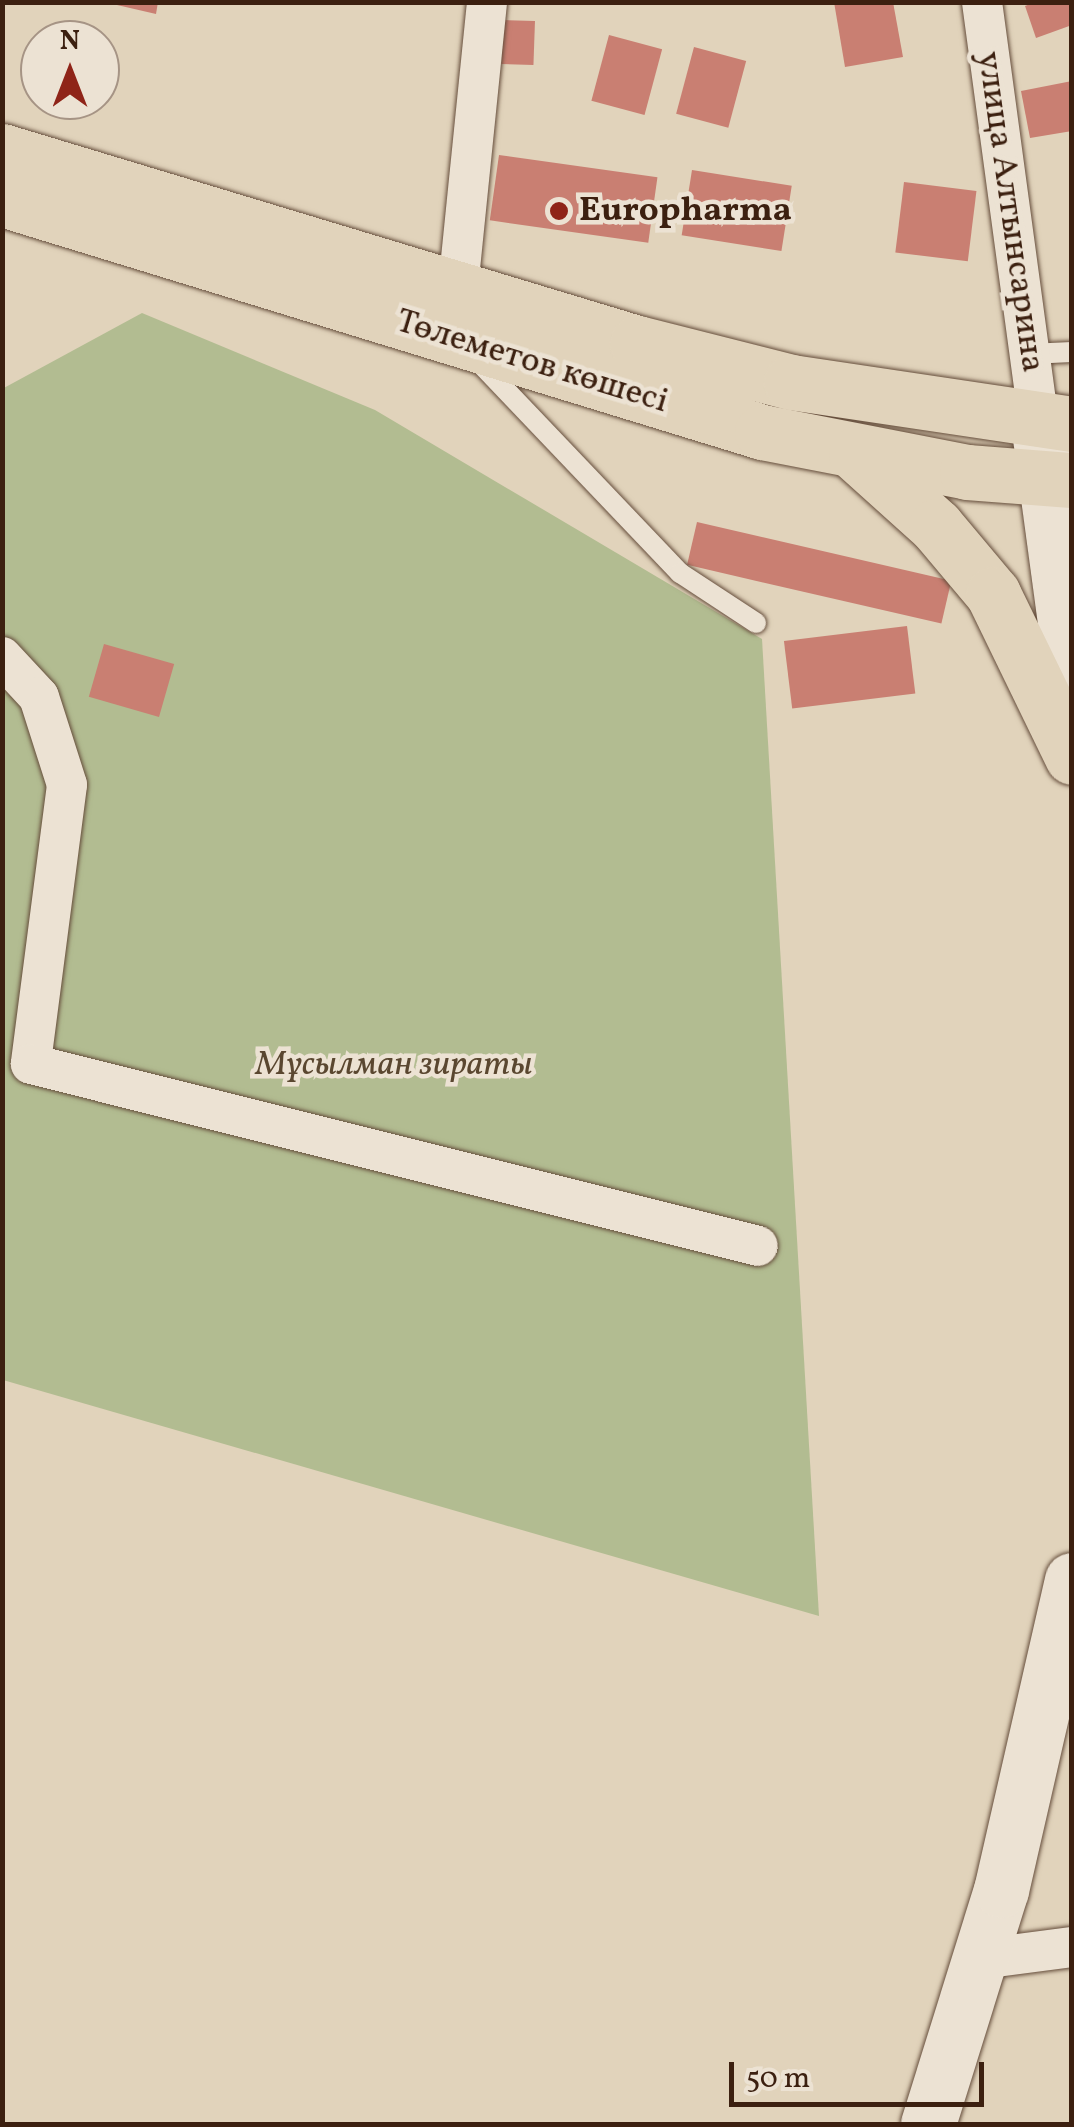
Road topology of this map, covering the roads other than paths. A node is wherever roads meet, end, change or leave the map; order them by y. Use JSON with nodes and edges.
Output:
{"nodes":[{"id":1,"x":487,"y":2,"type":"edge"},
{"id":2,"x":982,"y":2,"type":"edge"},
{"id":3,"x":2,"y":151,"type":"edge"},
{"id":4,"x":2,"y":199,"type":"edge"},
{"id":5,"x":457,"y":313,"type":"junction"},
{"id":6,"x":1072,"y":352,"type":"edge"},
{"id":7,"x":1029,"y":354,"type":"junction"},
{"id":8,"x":1055,"y":423,"type":"edge"},
{"id":9,"x":856,"y":454,"type":"junction"},
{"id":10,"x":1058,"y":480,"type":"edge"},
{"id":11,"x":756,"y":623,"type":"dead end"},
{"id":12,"x":2,"y":657,"type":"edge"},
{"id":13,"x":1072,"y":675,"type":"edge"},
{"id":14,"x":1072,"y":757,"type":"edge"},
{"id":15,"x":758,"y":1246,"type":"dead end"},
{"id":16,"x":1072,"y":1580,"type":"edge"},
{"id":17,"x":1072,"y":1947,"type":"edge"},
{"id":18,"x":980,"y":1959,"type":"junction"},
{"id":19,"x":928,"y":2124,"type":"edge"}],
"edges":[{"from":1,"to":5,"type":"street"},
{"from":2,"to":7,"type":"street","name":"улица Алтынсарина"},
{"from":3,"to":5,"type":"main road","name":"Төлеметов көшесі"},
{"from":4,"to":5,"type":"main road","name":"Төлеметов көшесі"},
{"from":5,"to":8,"type":"main road","name":"Төлеметов көшесі"},
{"from":5,"to":9,"type":"main road","name":"Төлеметов көшесі"},
{"from":5,"to":11,"type":"lane"},
{"from":6,"to":7,"type":"lane"},
{"from":7,"to":8,"type":"street","name":"улица Алтынсарина"},
{"from":8,"to":10,"type":"main road"},
{"from":9,"to":10,"type":"main road","name":"Төлеметов көшесі"},
{"from":9,"to":14,"type":"main road"},
{"from":10,"to":13,"type":"main road"},
{"from":12,"to":15,"type":"street"},
{"from":16,"to":18,"type":"main road"},
{"from":17,"to":18,"type":"street"},
{"from":18,"to":19,"type":"main road"}]}
